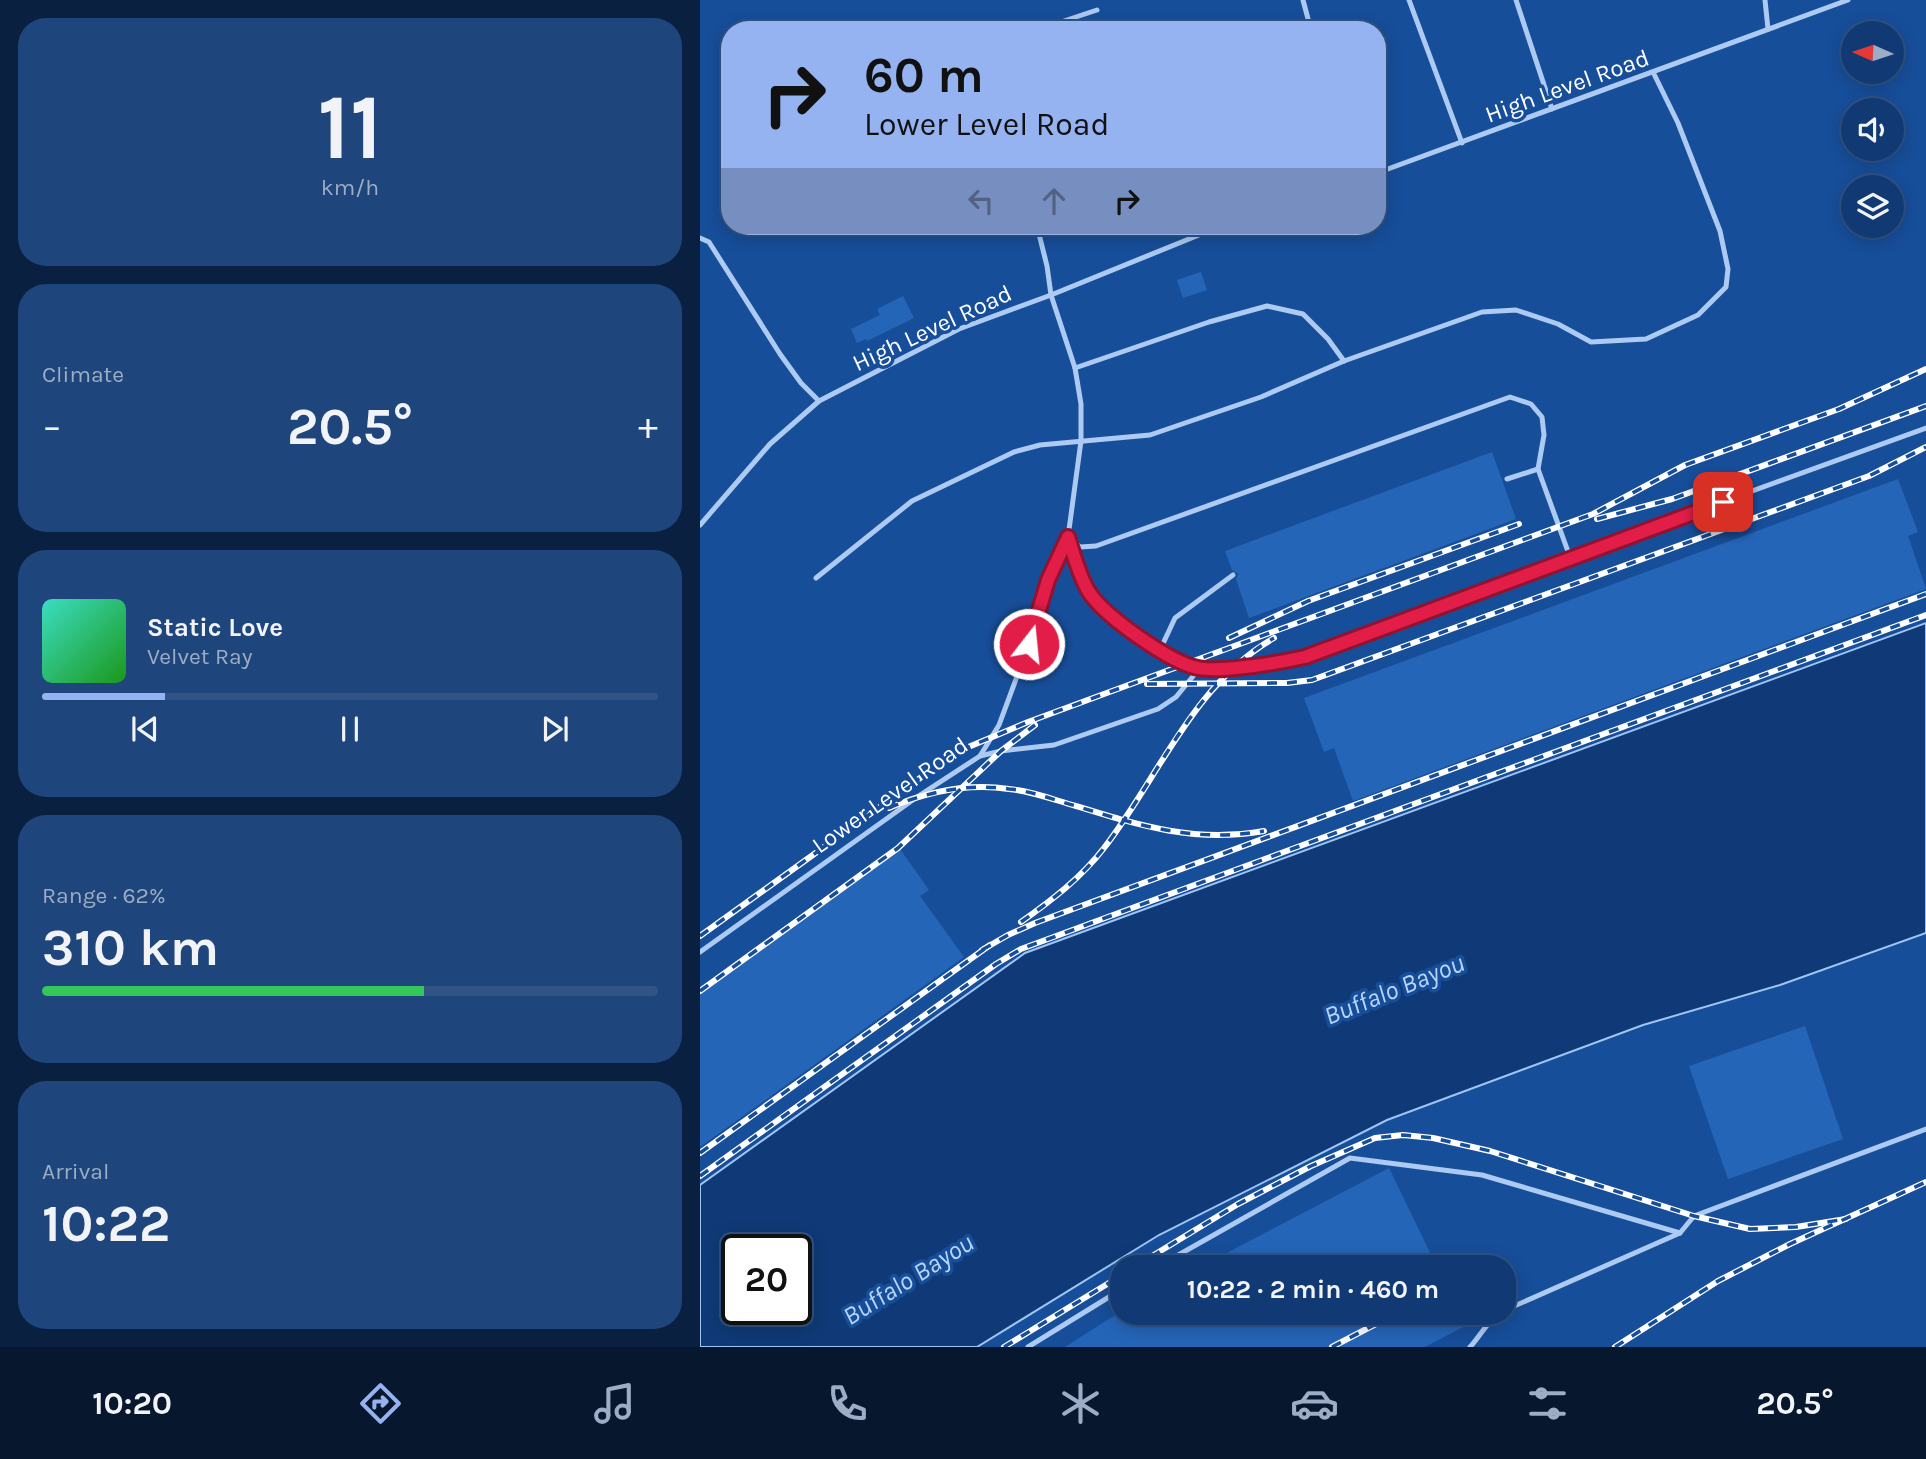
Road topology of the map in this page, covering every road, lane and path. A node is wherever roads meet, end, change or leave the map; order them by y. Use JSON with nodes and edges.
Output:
{"nodes":[{"id":1,"x":1303,"y":0,"type":"edge"},
{"id":2,"x":1409,"y":0,"type":"edge"},
{"id":3,"x":1516,"y":0,"type":"edge"},
{"id":4,"x":1765,"y":0,"type":"edge"},
{"id":5,"x":1848,"y":0,"type":"edge"},
{"id":6,"x":1097,"y":10,"type":"dead end"},
{"id":7,"x":1064,"y":21,"type":"edge"},
{"id":8,"x":1309,"y":21,"type":"edge"},
{"id":9,"x":1768,"y":29,"type":"junction"},
{"id":10,"x":1653,"y":72,"type":"junction"},
{"id":11,"x":1552,"y":110,"type":"junction"},
{"id":12,"x":1462,"y":144,"type":"junction"},
{"id":13,"x":1386,"y":170,"type":"edge"},
{"id":14,"x":1039,"y":235,"type":"edge"},
{"id":15,"x":1199,"y":235,"type":"edge"},
{"id":16,"x":700,"y":238,"type":"edge"},
{"id":17,"x":1051,"y":295,"type":"junction"},
{"id":18,"x":1344,"y":361,"type":"junction"},
{"id":19,"x":1074,"y":368,"type":"junction"},
{"id":20,"x":819,"y":401,"type":"junction"},
{"id":21,"x":1926,"y":428,"type":"edge"},
{"id":22,"x":1081,"y":441,"type":"junction"},
{"id":23,"x":1538,"y":469,"type":"junction"},
{"id":24,"x":1507,"y":479,"type":"dead end"},
{"id":25,"x":701,"y":521,"type":"edge"},
{"id":26,"x":1068,"y":537,"type":"junction"},
{"id":27,"x":1570,"y":557,"type":"junction"},
{"id":28,"x":1233,"y":575,"type":"dead end"},
{"id":29,"x":816,"y":578,"type":"dead end"},
{"id":30,"x":1160,"y":650,"type":"junction"},
{"id":31,"x":1199,"y":669,"type":"junction"},
{"id":32,"x":980,"y":756,"type":"junction"},
{"id":33,"x":700,"y":952,"type":"edge"},
{"id":34,"x":1926,"y":1129,"type":"edge"},
{"id":35,"x":1680,"y":1233,"type":"junction"},
{"id":36,"x":1178,"y":1255,"type":"edge"},
{"id":37,"x":1110,"y":1296,"type":"edge"},
{"id":38,"x":1516,"y":1306,"type":"edge"},
{"id":39,"x":1487,"y":1325,"type":"edge"},
{"id":40,"x":1028,"y":1347,"type":"edge"},
{"id":41,"x":1470,"y":1347,"type":"edge"}],
"edges":[{"from":1,"to":8,"type":"lane"},
{"from":2,"to":12,"type":"lane"},
{"from":3,"to":11,"type":"lane"},
{"from":4,"to":9,"type":"lane"},
{"from":5,"to":9,"type":"lane","name":"High Level Road"},
{"from":6,"to":7,"type":"lane"},
{"from":9,"to":10,"type":"lane","name":"High Level Road"},
{"from":10,"to":11,"type":"lane","name":"High Level Road"},
{"from":10,"to":18,"type":"lane"},
{"from":11,"to":12,"type":"lane","name":"High Level Road"},
{"from":12,"to":13,"type":"lane","name":"High Level Road"},
{"from":14,"to":17,"type":"lane"},
{"from":15,"to":17,"type":"lane","name":"High Level Road"},
{"from":16,"to":20,"type":"lane"},
{"from":17,"to":19,"type":"lane"},
{"from":17,"to":20,"type":"lane","name":"High Level Road"},
{"from":18,"to":19,"type":"lane"},
{"from":18,"to":22,"type":"lane"},
{"from":19,"to":22,"type":"lane"},
{"from":20,"to":25,"type":"lane","name":"High Level Road"},
{"from":21,"to":27,"type":"lane"},
{"from":22,"to":26,"type":"lane"},
{"from":22,"to":29,"type":"lane"},
{"from":23,"to":24,"type":"lane"},
{"from":23,"to":26,"type":"lane"},
{"from":23,"to":27,"type":"lane"},
{"from":26,"to":30,"type":"lane"},
{"from":26,"to":32,"type":"lane","name":"Lower Level Road"},
{"from":27,"to":31,"type":"lane"},
{"from":28,"to":30,"type":"lane"},
{"from":30,"to":31,"type":"lane"},
{"from":31,"to":32,"type":"lane"},
{"from":32,"to":33,"type":"lane","name":"Lower Level Road"},
{"from":34,"to":35,"type":"lane"},
{"from":35,"to":36,"type":"lane"},
{"from":35,"to":38,"type":"lane"},
{"from":37,"to":40,"type":"lane"},
{"from":39,"to":41,"type":"lane"}]}
